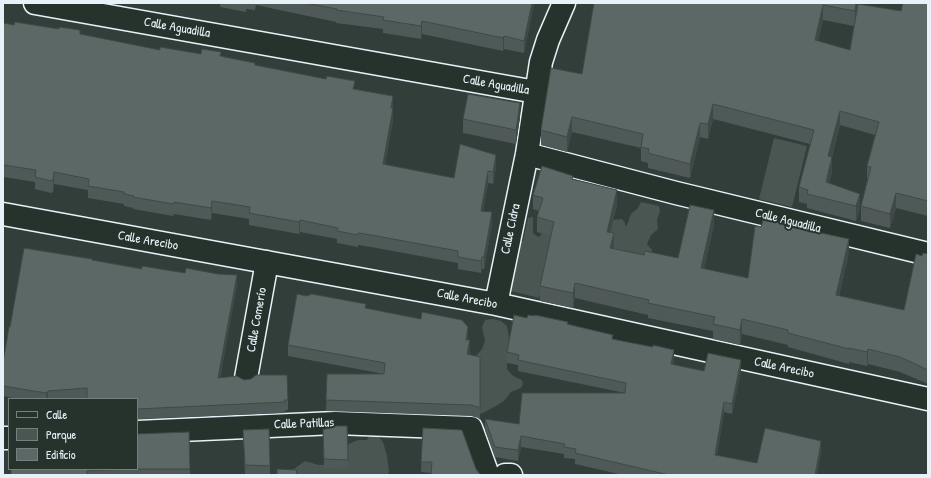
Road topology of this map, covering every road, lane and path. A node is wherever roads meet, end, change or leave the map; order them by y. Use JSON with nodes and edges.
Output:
{"nodes":[{"id":1,"x":35,"y":3,"type":"edge"},
{"id":2,"x":564,"y":3,"type":"edge"},
{"id":3,"x":536,"y":92,"type":"junction"},
{"id":4,"x":527,"y":154,"type":"junction"},
{"id":5,"x":3,"y":214,"type":"edge"},
{"id":6,"x":928,"y":254,"type":"edge"},
{"id":7,"x":267,"y":262,"type":"junction"},
{"id":8,"x":496,"y":304,"type":"junction"},
{"id":9,"x":246,"y":378,"type":"edge"},
{"id":10,"x":928,"y":400,"type":"edge"},
{"id":11,"x":138,"y":432,"type":"edge"},
{"id":12,"x":488,"y":475,"type":"edge"},
{"id":13,"x":505,"y":475,"type":"edge"},
{"id":14,"x":511,"y":475,"type":"edge"}],
"edges":[{"from":1,"to":3,"type":"street","name":"Calle Aguadilla"},
{"from":2,"to":3,"type":"street"},
{"from":3,"to":4,"type":"street","name":"Calle Aguadilla"},
{"from":4,"to":6,"type":"street","name":"Calle Aguadilla"},
{"from":4,"to":8,"type":"street","name":"Calle Cidra"},
{"from":5,"to":7,"type":"street","name":"Calle Arecibo"},
{"from":7,"to":8,"type":"street","name":"Calle Arecibo"},
{"from":7,"to":9,"type":"street","name":"Calle Comerío"},
{"from":8,"to":10,"type":"street","name":"Calle Arecibo"},
{"from":11,"to":12,"type":"street","name":"Calle Patillas"},
{"from":13,"to":14,"type":"street"}]}
